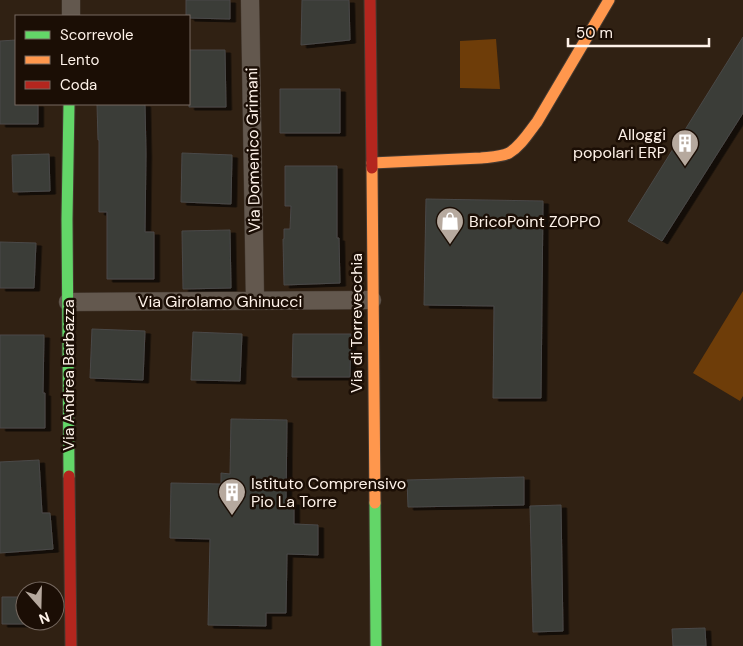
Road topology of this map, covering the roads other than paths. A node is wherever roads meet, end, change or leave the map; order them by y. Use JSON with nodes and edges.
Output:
{"nodes":[{"id":1,"x":71,"y":0,"type":"edge"},
{"id":2,"x":250,"y":0,"type":"edge"},
{"id":3,"x":370,"y":0,"type":"edge"},
{"id":4,"x":609,"y":0,"type":"edge"},
{"id":5,"x":71,"y":15,"type":"edge"},
{"id":6,"x":69,"y":105,"type":"edge"},
{"id":7,"x":372,"y":163,"type":"junction"},
{"id":8,"x":255,"y":300,"type":"junction"},
{"id":9,"x":372,"y":300,"type":"junction"},
{"id":10,"x":68,"y":302,"type":"junction"},
{"id":11,"x":71,"y":646,"type":"edge"},
{"id":12,"x":376,"y":646,"type":"edge"}],
"edges":[{"from":1,"to":5,"type":"street"},
{"from":2,"to":8,"type":"street","name":"Via Domenico Grimani"},
{"from":3,"to":7,"type":"street","name":"Via di Torrevecchia"},
{"from":4,"to":7,"type":"street"},
{"from":6,"to":10,"type":"street","name":"Via Andrea Barbazza"},
{"from":7,"to":9,"type":"street","name":"Via di Torrevecchia"},
{"from":8,"to":9,"type":"street","name":"Via Girolamo Ghinucci"},
{"from":8,"to":10,"type":"street","name":"Via Girolamo Ghinucci"},
{"from":9,"to":12,"type":"street","name":"Via di Torrevecchia"},
{"from":10,"to":11,"type":"street","name":"Via Andrea Barbazza"}]}
